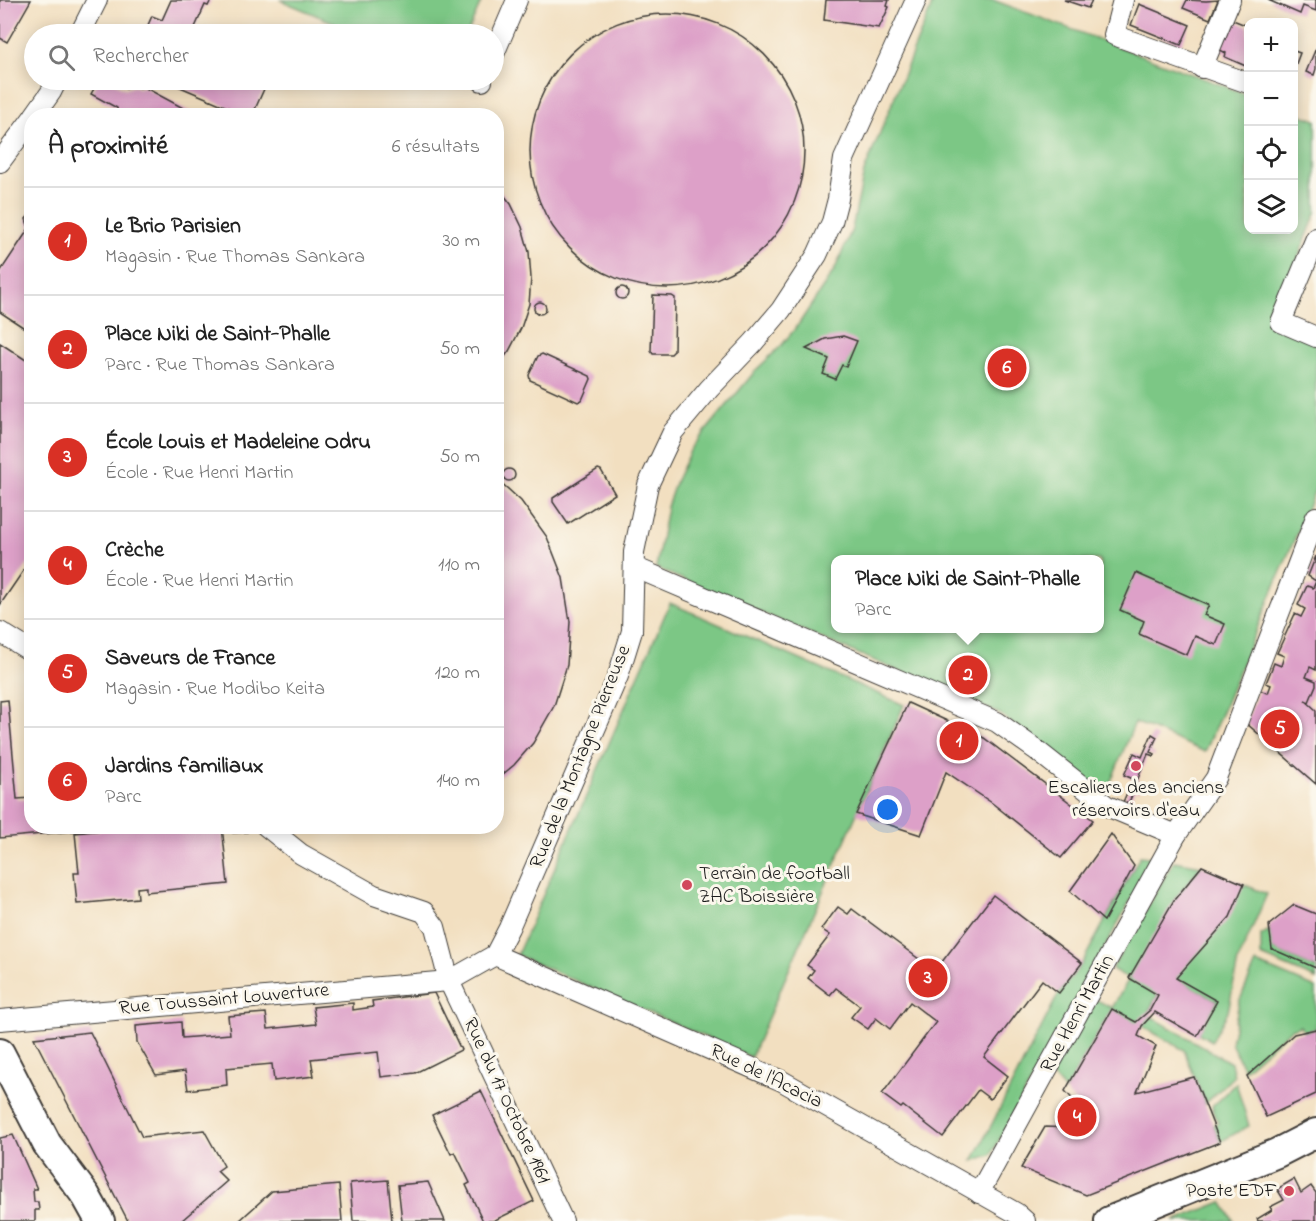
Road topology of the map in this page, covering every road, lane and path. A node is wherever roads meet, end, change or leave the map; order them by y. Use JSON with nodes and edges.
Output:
{"nodes":[{"id":1,"x":97,"y":0,"type":"edge"},
{"id":2,"x":517,"y":0,"type":"edge"},
{"id":3,"x":916,"y":0,"type":"edge"},
{"id":4,"x":1123,"y":0,"type":"edge"},
{"id":5,"x":1230,"y":0,"type":"edge"},
{"id":6,"x":85,"y":24,"type":"edge"},
{"id":7,"x":504,"y":31,"type":"edge"},
{"id":8,"x":1202,"y":68,"type":"junction"},
{"id":9,"x":1244,"y":82,"type":"edge"},
{"id":10,"x":52,"y":90,"type":"edge"},
{"id":11,"x":39,"y":108,"type":"edge"},
{"id":12,"x":24,"y":129,"type":"edge"},
{"id":13,"x":0,"y":162,"type":"edge"},
{"id":14,"x":1316,"y":238,"type":"edge"},
{"id":15,"x":1316,"y":337,"type":"edge"},
{"id":16,"x":1316,"y":517,"type":"edge"},
{"id":17,"x":634,"y":567,"type":"junction"},
{"id":18,"x":0,"y":633,"type":"edge"},
{"id":19,"x":24,"y":647,"type":"edge"},
{"id":20,"x":276,"y":834,"type":"edge"},
{"id":21,"x":1176,"y":836,"type":"junction"},
{"id":22,"x":495,"y":955,"type":"junction"},
{"id":23,"x":449,"y":981,"type":"junction"},
{"id":24,"x":0,"y":1020,"type":"edge"},
{"id":25,"x":0,"y":1053,"type":"edge"},
{"id":26,"x":1316,"y":1132,"type":"edge"},
{"id":27,"x":979,"y":1193,"type":"junction"},
{"id":28,"x":100,"y":1221,"type":"edge"},
{"id":29,"x":563,"y":1221,"type":"edge"},
{"id":30,"x":1025,"y":1221,"type":"edge"},
{"id":31,"x":1109,"y":1221,"type":"edge"}],
"edges":[{"from":1,"to":6,"type":"street"},
{"from":2,"to":7,"type":"street"},
{"from":3,"to":17,"type":"street","name":"Rue de la Montagne Pierreuse"},
{"from":4,"to":8,"type":"street"},
{"from":5,"to":8,"type":"street"},
{"from":8,"to":9,"type":"street"},
{"from":10,"to":11,"type":"street"},
{"from":12,"to":13,"type":"street"},
{"from":14,"to":15,"type":"street"},
{"from":16,"to":21,"type":"street","name":"Rue Henri Martin"},
{"from":17,"to":21,"type":"street"},
{"from":17,"to":22,"type":"street","name":"Rue de la Montagne Pierreuse"},
{"from":18,"to":19,"type":"street"},
{"from":20,"to":23,"type":"street"},
{"from":21,"to":27,"type":"street","name":"Rue Henri Martin"},
{"from":22,"to":23,"type":"street"},
{"from":22,"to":27,"type":"street","name":"Rue de l'Acacia"},
{"from":23,"to":24,"type":"street","name":"Rue Toussaint Louverture"},
{"from":23,"to":29,"type":"street","name":"Rue du 17 Octobre 1961"},
{"from":25,"to":28,"type":"main road"},
{"from":26,"to":31,"type":"main road"},
{"from":27,"to":30,"type":"street","name":"Rue de l'Acacia"}]}
